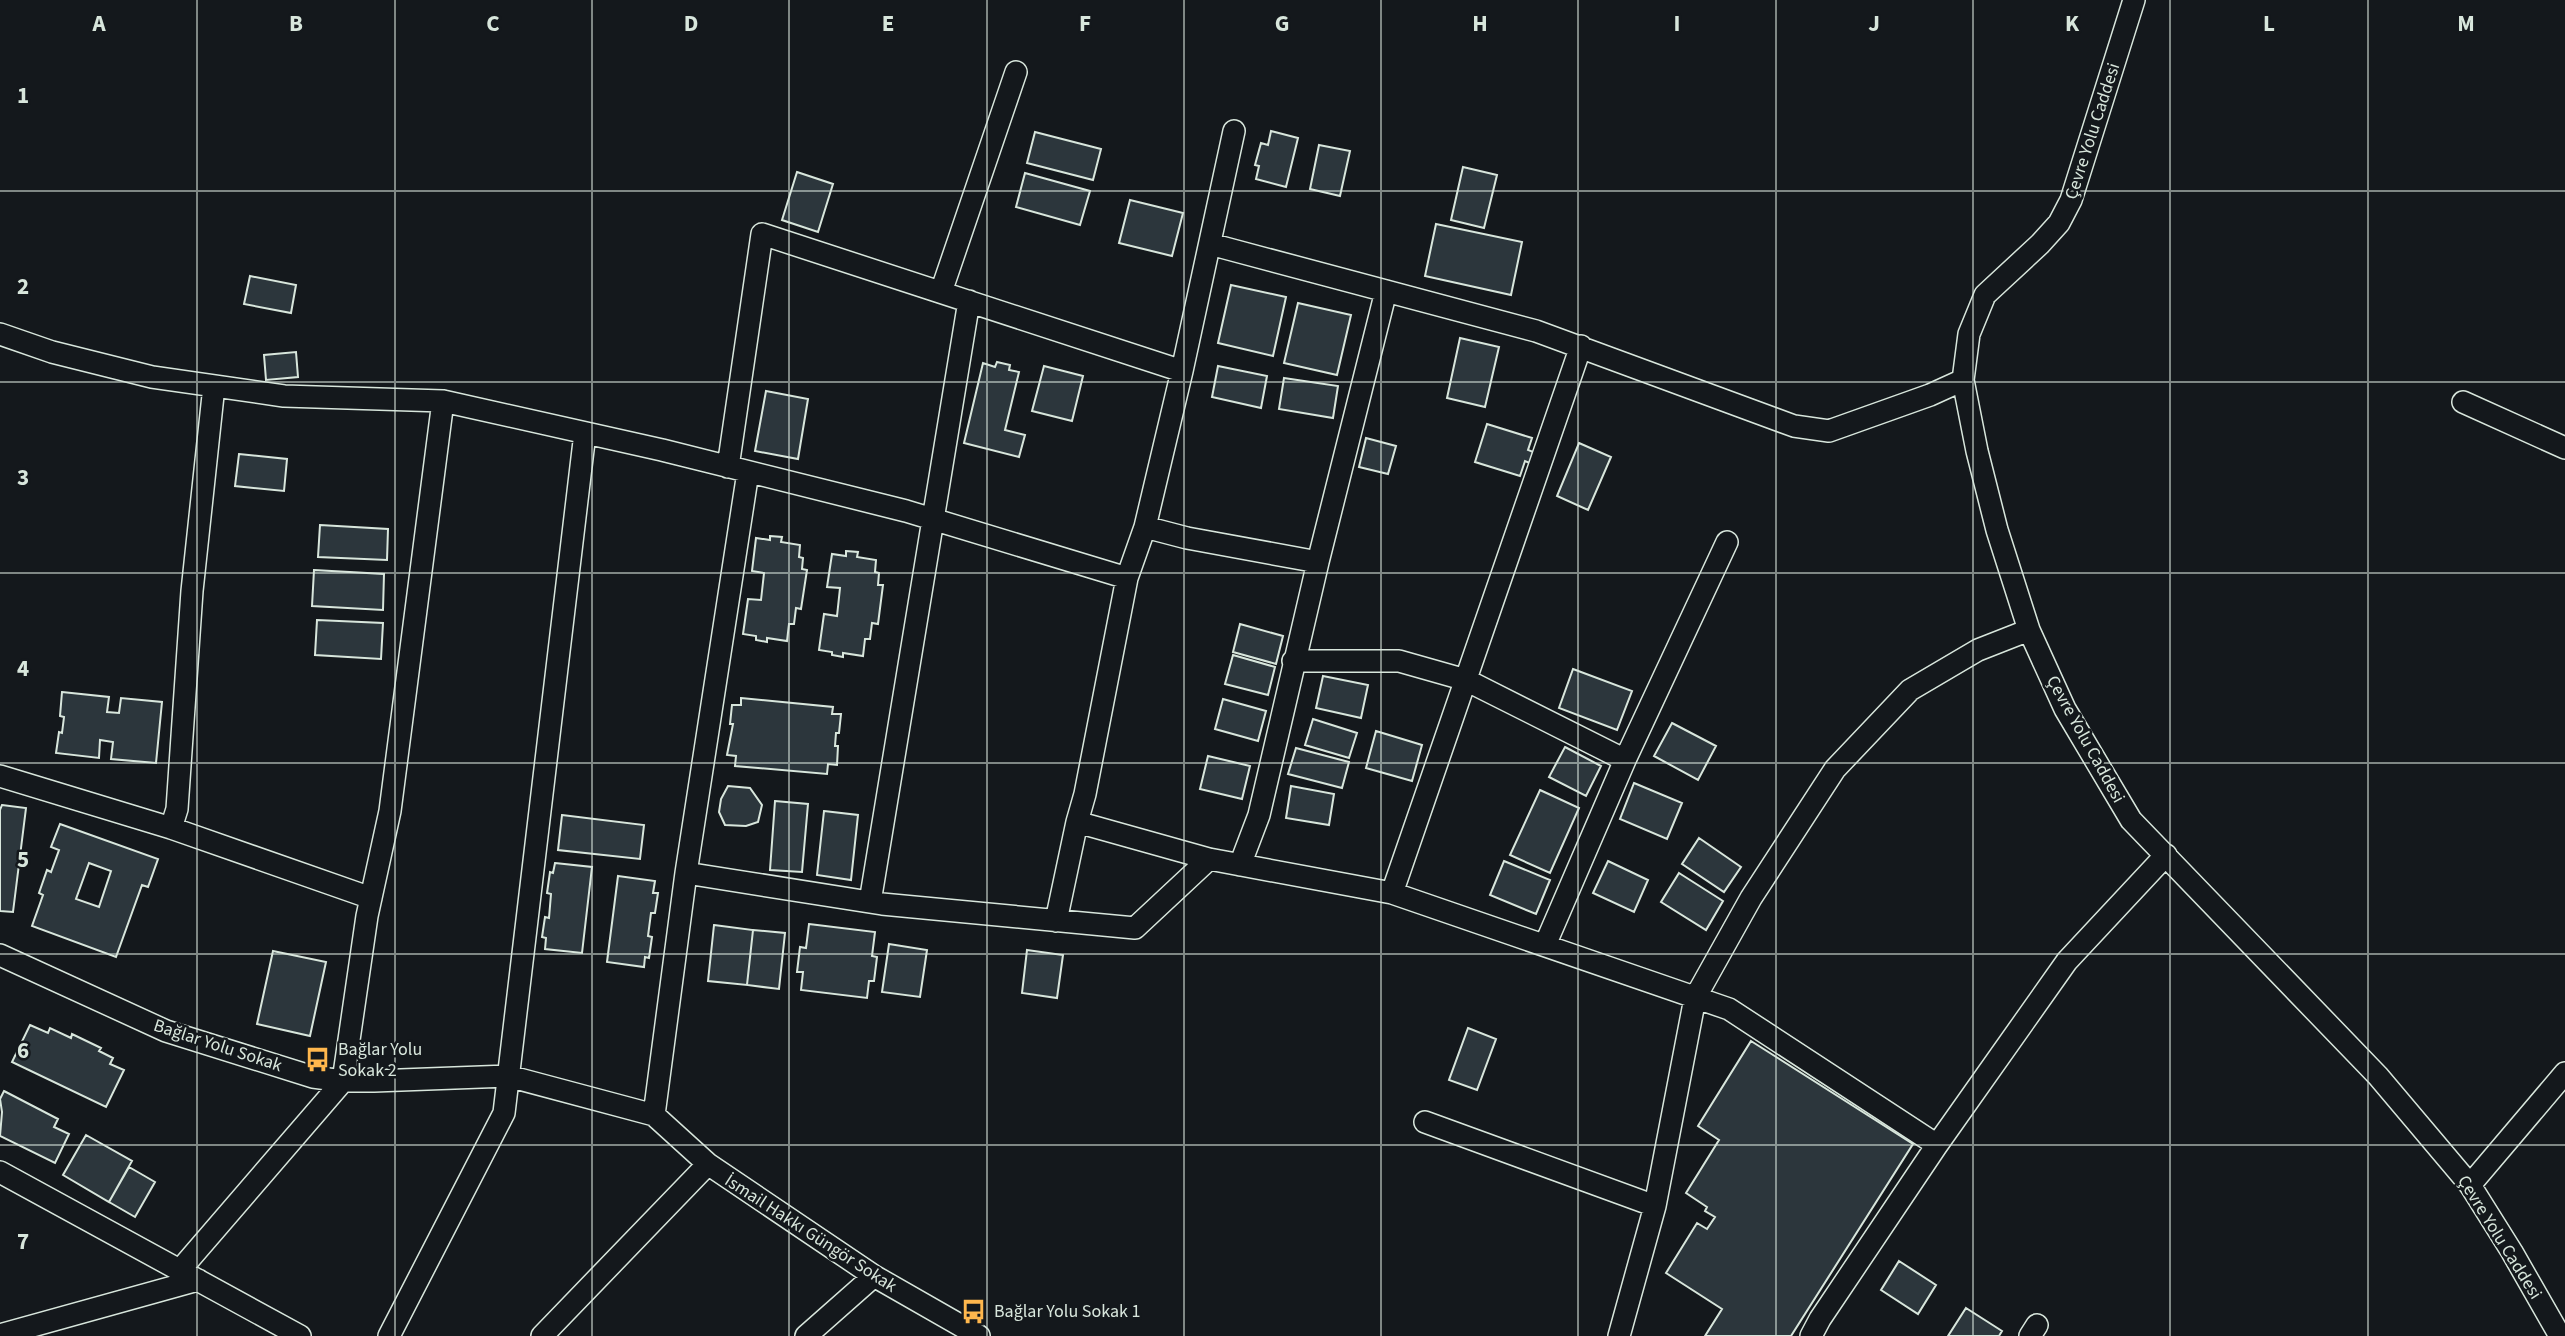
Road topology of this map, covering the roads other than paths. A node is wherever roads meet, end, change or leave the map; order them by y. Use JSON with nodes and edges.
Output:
{"nodes":[{"id":1,"x":2134,"y":0,"type":"edge"},
{"id":2,"x":1016,"y":72,"type":"dead end"},
{"id":3,"x":1234,"y":131,"type":"dead end"},
{"id":4,"x":1210,"y":244,"type":"junction"},
{"id":5,"x":1387,"y":291,"type":"junction"},
{"id":6,"x":941,"y":292,"type":"junction"},
{"id":7,"x":969,"y":301,"type":"junction"},
{"id":8,"x":0,"y":334,"type":"edge"},
{"id":9,"x":1581,"y":346,"type":"junction"},
{"id":10,"x":1182,"y":371,"type":"junction"},
{"id":11,"x":1964,"y":380,"type":"junction"},
{"id":12,"x":214,"y":386,"type":"junction"},
{"id":13,"x":443,"y":401,"type":"junction"},
{"id":14,"x":2463,"y":402,"type":"dead end"},
{"id":15,"x":586,"y":433,"type":"junction"},
{"id":16,"x":2565,"y":447,"type":"edge"},
{"id":17,"x":738,"y":469,"type":"junction"},
{"id":18,"x":933,"y":519,"type":"junction"},
{"id":19,"x":1145,"y":527,"type":"junction"},
{"id":20,"x":1727,"y":542,"type":"dead end"},
{"id":21,"x":1318,"y":562,"type":"junction"},
{"id":22,"x":1127,"y":578,"type":"junction"},
{"id":23,"x":2029,"y":630,"type":"junction"},
{"id":24,"x":1293,"y":661,"type":"junction"},
{"id":25,"x":1466,"y":680,"type":"junction"},
{"id":26,"x":1625,"y":760,"type":"junction"},
{"id":27,"x":0,"y":776,"type":"edge"},
{"id":28,"x":1077,"y":822,"type":"junction"},
{"id":29,"x":171,"y":828,"type":"junction"},
{"id":30,"x":2166,"y":855,"type":"junction"},
{"id":31,"x":1209,"y":859,"type":"junction"},
{"id":32,"x":1240,"y":865,"type":"junction"},
{"id":33,"x":686,"y":873,"type":"junction"},
{"id":34,"x":1392,"y":893,"type":"junction"},
{"id":35,"x":371,"y":898,"type":"junction"},
{"id":36,"x":870,"y":902,"type":"junction"},
{"id":37,"x":1056,"y":920,"type":"junction"},
{"id":38,"x":1545,"y":945,"type":"junction"},
{"id":39,"x":0,"y":956,"type":"edge"},
{"id":40,"x":1695,"y":998,"type":"junction"},
{"id":41,"x":2565,"y":1073,"type":"edge"},
{"id":42,"x":508,"y":1076,"type":"junction"},
{"id":43,"x":342,"y":1081,"type":"junction"},
{"id":44,"x":654,"y":1115,"type":"junction"},
{"id":45,"x":1426,"y":1122,"type":"dead end"},
{"id":46,"x":1937,"y":1145,"type":"junction"},
{"id":47,"x":708,"y":1164,"type":"junction"},
{"id":48,"x":0,"y":1172,"type":"edge"},
{"id":49,"x":2470,"y":1185,"type":"junction"},
{"id":50,"x":1655,"y":1206,"type":"junction"},
{"id":51,"x":189,"y":1275,"type":"junction"},
{"id":52,"x":874,"y":1276,"type":"junction"},
{"id":53,"x":0,"y":1335,"type":"edge"},
{"id":54,"x":300,"y":1336,"type":"edge"},
{"id":55,"x":389,"y":1336,"type":"edge"},
{"id":56,"x":542,"y":1336,"type":"edge"},
{"id":57,"x":806,"y":1336,"type":"edge"},
{"id":58,"x":979,"y":1336,"type":"edge"},
{"id":59,"x":1619,"y":1336,"type":"edge"},
{"id":60,"x":1811,"y":1336,"type":"edge"},
{"id":61,"x":2560,"y":1336,"type":"edge"}],
"edges":[{"from":1,"to":11,"type":"street","name":"Çevre Yolu Caddesi"},
{"from":2,"to":6,"type":"street"},
{"from":3,"to":4,"type":"street"},
{"from":4,"to":5,"type":"street"},
{"from":4,"to":10,"type":"street"},
{"from":5,"to":9,"type":"street"},
{"from":5,"to":21,"type":"street"},
{"from":6,"to":7,"type":"street"},
{"from":6,"to":17,"type":"street"},
{"from":7,"to":10,"type":"street"},
{"from":7,"to":18,"type":"street"},
{"from":8,"to":12,"type":"street"},
{"from":9,"to":11,"type":"street"},
{"from":9,"to":25,"type":"street"},
{"from":10,"to":19,"type":"street"},
{"from":11,"to":23,"type":"street","name":"Çevre Yolu Caddesi"},
{"from":12,"to":13,"type":"street"},
{"from":12,"to":29,"type":"street"},
{"from":13,"to":15,"type":"street"},
{"from":13,"to":35,"type":"street"},
{"from":14,"to":16,"type":"street"},
{"from":15,"to":17,"type":"street"},
{"from":15,"to":42,"type":"street"},
{"from":17,"to":18,"type":"street"},
{"from":17,"to":33,"type":"street"},
{"from":18,"to":22,"type":"street"},
{"from":18,"to":36,"type":"street"},
{"from":19,"to":21,"type":"street"},
{"from":19,"to":22,"type":"street"},
{"from":20,"to":26,"type":"street"},
{"from":21,"to":24,"type":"street"},
{"from":22,"to":28,"type":"street"},
{"from":23,"to":30,"type":"street","name":"Çevre Yolu Caddesi"},
{"from":23,"to":40,"type":"street"},
{"from":24,"to":25,"type":"street"},
{"from":24,"to":32,"type":"street"},
{"from":25,"to":26,"type":"street"},
{"from":25,"to":34,"type":"street"},
{"from":26,"to":38,"type":"street"},
{"from":27,"to":29,"type":"street"},
{"from":28,"to":31,"type":"street"},
{"from":28,"to":37,"type":"street"},
{"from":29,"to":35,"type":"street"},
{"from":30,"to":46,"type":"street"},
{"from":30,"to":49,"type":"street","name":"Çevre Yolu Caddesi"},
{"from":31,"to":32,"type":"street"},
{"from":31,"to":37,"type":"street"},
{"from":32,"to":34,"type":"street"},
{"from":33,"to":36,"type":"street"},
{"from":33,"to":44,"type":"street"},
{"from":34,"to":38,"type":"street"},
{"from":35,"to":43,"type":"street"},
{"from":36,"to":37,"type":"street"},
{"from":38,"to":40,"type":"street"},
{"from":39,"to":43,"type":"street","name":"Bağlar Yolu Sokak"},
{"from":40,"to":46,"type":"street"},
{"from":40,"to":50,"type":"street"},
{"from":41,"to":49,"type":"street"},
{"from":42,"to":43,"type":"street","name":"Bağlar Yolu Sokak"},
{"from":42,"to":44,"type":"street","name":"Bağlar Yolu Sokak"},
{"from":42,"to":55,"type":"street"},
{"from":43,"to":51,"type":"street"},
{"from":44,"to":47,"type":"street","name":"İsmail Hakkı Güngör Sokak"},
{"from":45,"to":50,"type":"street"},
{"from":46,"to":60,"type":"street"},
{"from":47,"to":52,"type":"street","name":"İsmail Hakkı Güngör Sokak"},
{"from":47,"to":56,"type":"street"},
{"from":48,"to":51,"type":"street"},
{"from":49,"to":61,"type":"street","name":"Çevre Yolu Caddesi"},
{"from":50,"to":59,"type":"street"},
{"from":51,"to":53,"type":"street"},
{"from":51,"to":54,"type":"street"},
{"from":52,"to":57,"type":"street"},
{"from":52,"to":58,"type":"street","name":"İsmail Hakkı Güngör Sokak"}]}
